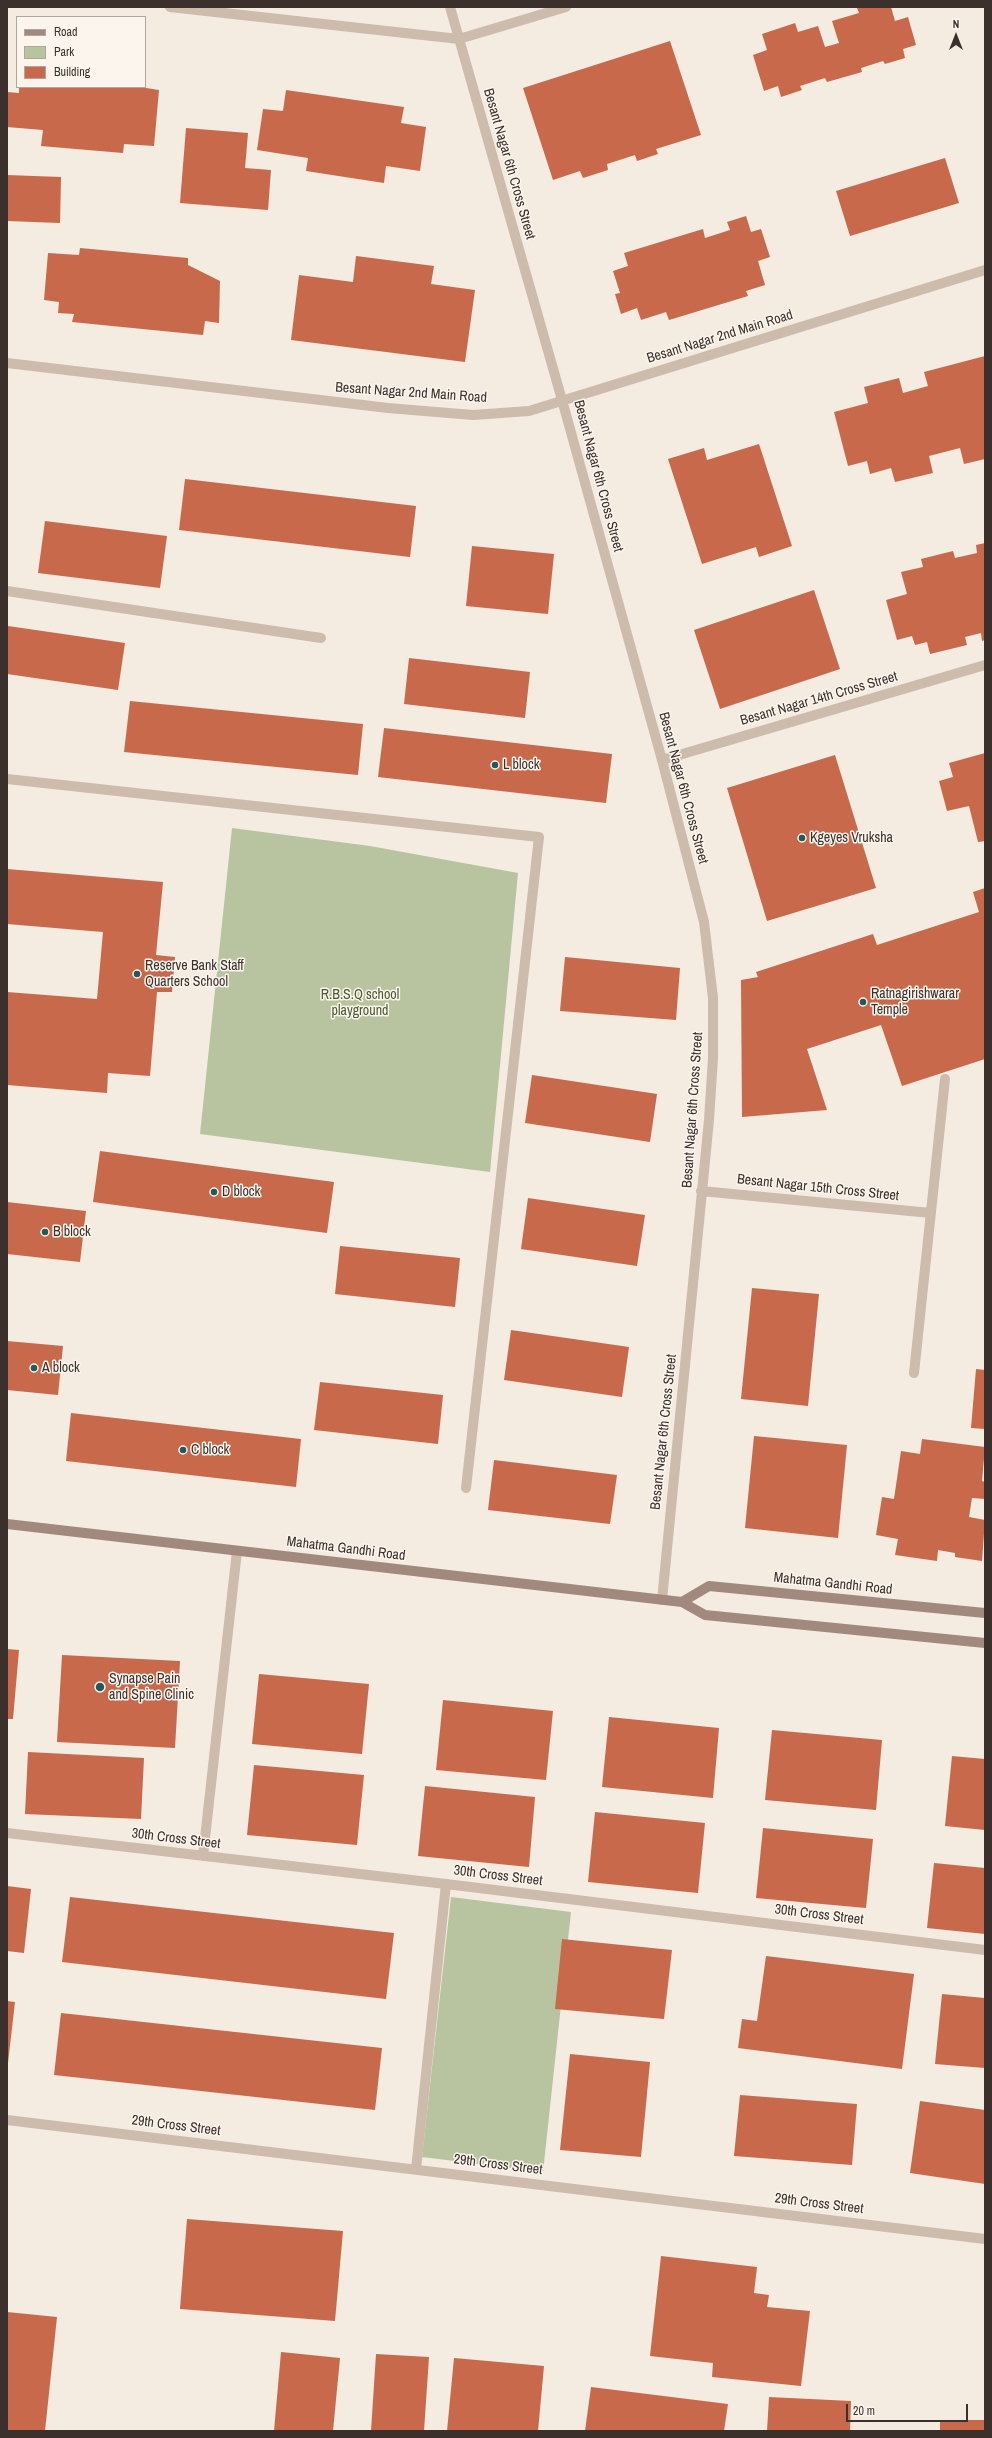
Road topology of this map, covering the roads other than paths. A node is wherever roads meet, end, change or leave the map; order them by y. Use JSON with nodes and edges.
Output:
{"nodes":[{"id":1,"x":170,"y":7,"type":"edge"},
{"id":2,"x":450,"y":7,"type":"edge"},
{"id":3,"x":566,"y":7,"type":"edge"},
{"id":4,"x":459,"y":39,"type":"junction"},
{"id":5,"x":985,"y":270,"type":"edge"},
{"id":6,"x":7,"y":364,"type":"edge"},
{"id":7,"x":562,"y":400,"type":"junction"},
{"id":8,"x":7,"y":592,"type":"edge"},
{"id":9,"x":321,"y":638,"type":"dead end"},
{"id":10,"x":985,"y":665,"type":"edge"},
{"id":11,"x":662,"y":760,"type":"junction"},
{"id":12,"x":7,"y":779,"type":"edge"},
{"id":13,"x":945,"y":1079,"type":"dead end"},
{"id":14,"x":701,"y":1191,"type":"junction"},
{"id":15,"x":931,"y":1213,"type":"junction"},
{"id":16,"x":914,"y":1373,"type":"dead end"},
{"id":17,"x":466,"y":1488,"type":"dead end"},
{"id":18,"x":7,"y":1524,"type":"edge"},
{"id":19,"x":237,"y":1551,"type":"junction"},
{"id":20,"x":662,"y":1600,"type":"junction"},
{"id":21,"x":682,"y":1602,"type":"junction"},
{"id":22,"x":985,"y":1613,"type":"edge"},
{"id":23,"x":985,"y":1643,"type":"edge"},
{"id":24,"x":7,"y":1833,"type":"edge"},
{"id":25,"x":203,"y":1856,"type":"junction"},
{"id":26,"x":446,"y":1884,"type":"junction"},
{"id":27,"x":985,"y":1950,"type":"edge"},
{"id":28,"x":7,"y":2120,"type":"edge"},
{"id":29,"x":416,"y":2169,"type":"junction"},
{"id":30,"x":985,"y":2239,"type":"edge"}],
"edges":[{"from":1,"to":4,"type":"street"},
{"from":2,"to":4,"type":"street","name":"Besant Nagar 6th Cross Street"},
{"from":3,"to":4,"type":"street"},
{"from":4,"to":7,"type":"street","name":"Besant Nagar 6th Cross Street"},
{"from":5,"to":7,"type":"street","name":"Besant Nagar 2nd Main Road"},
{"from":6,"to":7,"type":"street","name":"Besant Nagar 2nd Main Road"},
{"from":7,"to":11,"type":"street","name":"Besant Nagar 6th Cross Street"},
{"from":8,"to":9,"type":"street"},
{"from":10,"to":11,"type":"street","name":"Besant Nagar 14th Cross Street"},
{"from":11,"to":14,"type":"street","name":"Besant Nagar 6th Cross Street"},
{"from":12,"to":17,"type":"street"},
{"from":13,"to":15,"type":"street"},
{"from":14,"to":15,"type":"street","name":"Besant Nagar 15th Cross Street"},
{"from":14,"to":20,"type":"street","name":"Besant Nagar 6th Cross Street"},
{"from":15,"to":16,"type":"street"},
{"from":18,"to":19,"type":"main road","name":"Mahatma Gandhi Road"},
{"from":19,"to":20,"type":"main road","name":"Mahatma Gandhi Road"},
{"from":19,"to":25,"type":"street"},
{"from":20,"to":21,"type":"main road","name":"Mahatma Gandhi Road"},
{"from":21,"to":22,"type":"main road","name":"Mahatma Gandhi Road"},
{"from":21,"to":23,"type":"main road","name":"Mahatma Gandhi Road"},
{"from":24,"to":25,"type":"street","name":"30th Cross Street"},
{"from":25,"to":26,"type":"street","name":"30th Cross Street"},
{"from":26,"to":27,"type":"street","name":"30th Cross Street"},
{"from":26,"to":29,"type":"street"},
{"from":28,"to":29,"type":"street","name":"29th Cross Street"},
{"from":29,"to":30,"type":"street","name":"29th Cross Street"}]}
